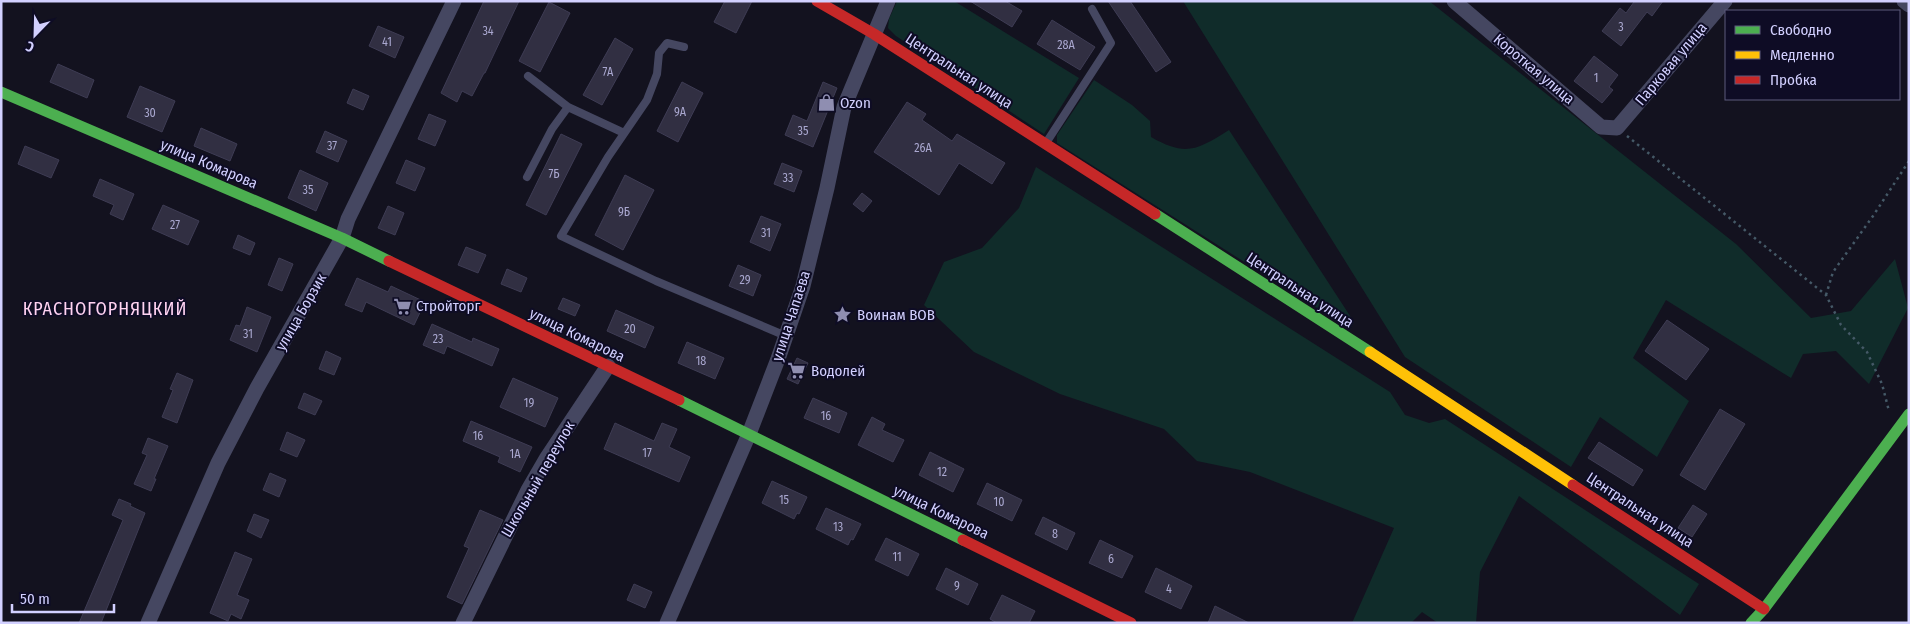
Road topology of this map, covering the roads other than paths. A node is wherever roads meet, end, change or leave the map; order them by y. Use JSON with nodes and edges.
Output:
{"nodes":[{"id":1,"x":454,"y":1,"type":"edge"},
{"id":2,"x":817,"y":1,"type":"edge"},
{"id":3,"x":888,"y":1,"type":"edge"},
{"id":4,"x":1454,"y":1,"type":"edge"},
{"id":5,"x":1725,"y":1,"type":"edge"},
{"id":6,"x":1904,"y":1,"type":"edge"},
{"id":7,"x":1909,"y":5,"type":"edge"},
{"id":8,"x":1092,"y":9,"type":"dead end"},
{"id":9,"x":874,"y":34,"type":"junction"},
{"id":10,"x":684,"y":47,"type":"dead end"},
{"id":11,"x":528,"y":76,"type":"dead end"},
{"id":12,"x":1,"y":92,"type":"edge"},
{"id":13,"x":568,"y":107,"type":"junction"},
{"id":14,"x":1617,"y":128,"type":"joint"},
{"id":15,"x":624,"y":133,"type":"junction"},
{"id":16,"x":1045,"y":144,"type":"junction"},
{"id":17,"x":527,"y":177,"type":"dead end"},
{"id":18,"x":342,"y":238,"type":"junction"},
{"id":19,"x":786,"y":336,"type":"junction"},
{"id":20,"x":608,"y":366,"type":"junction"},
{"id":21,"x":1909,"y":414,"type":"edge"},
{"id":22,"x":749,"y":434,"type":"junction"},
{"id":23,"x":1764,"y":609,"type":"junction"},
{"id":24,"x":148,"y":623,"type":"edge"},
{"id":25,"x":463,"y":623,"type":"edge"},
{"id":26,"x":668,"y":623,"type":"edge"},
{"id":27,"x":1131,"y":623,"type":"edge"},
{"id":28,"x":1751,"y":623,"type":"edge"},
{"id":29,"x":1759,"y":623,"type":"edge"}],
"edges":[{"from":1,"to":18,"type":"street","name":"улица Борзик"},
{"from":2,"to":9,"type":"street","name":"Центральная улица"},
{"from":3,"to":9,"type":"street","name":"улица Чапаева"},
{"from":4,"to":14,"type":"street","name":"Короткая улица"},
{"from":5,"to":14,"type":"street","name":"Парковая улица"},
{"from":6,"to":7,"type":"street"},
{"from":8,"to":16,"type":"lane"},
{"from":9,"to":16,"type":"street","name":"Центральная улица"},
{"from":9,"to":19,"type":"street","name":"улица Чапаева"},
{"from":10,"to":15,"type":"lane"},
{"from":11,"to":13,"type":"lane"},
{"from":12,"to":18,"type":"street","name":"улица Комарова"},
{"from":13,"to":15,"type":"lane"},
{"from":13,"to":17,"type":"lane"},
{"from":15,"to":19,"type":"lane"},
{"from":16,"to":23,"type":"street","name":"Центральная улица"},
{"from":18,"to":20,"type":"street","name":"улица Комарова"},
{"from":18,"to":24,"type":"street","name":"улица Борзик"},
{"from":19,"to":22,"type":"street","name":"улица Чапаева"},
{"from":20,"to":22,"type":"street","name":"улица Комарова"},
{"from":20,"to":25,"type":"street","name":"Школьный переулок"},
{"from":21,"to":23,"type":"street"},
{"from":22,"to":26,"type":"street","name":"улица Чапаева"},
{"from":22,"to":27,"type":"street","name":"улица Комарова"},
{"from":23,"to":28,"type":"street"},
{"from":23,"to":29,"type":"street"}]}
